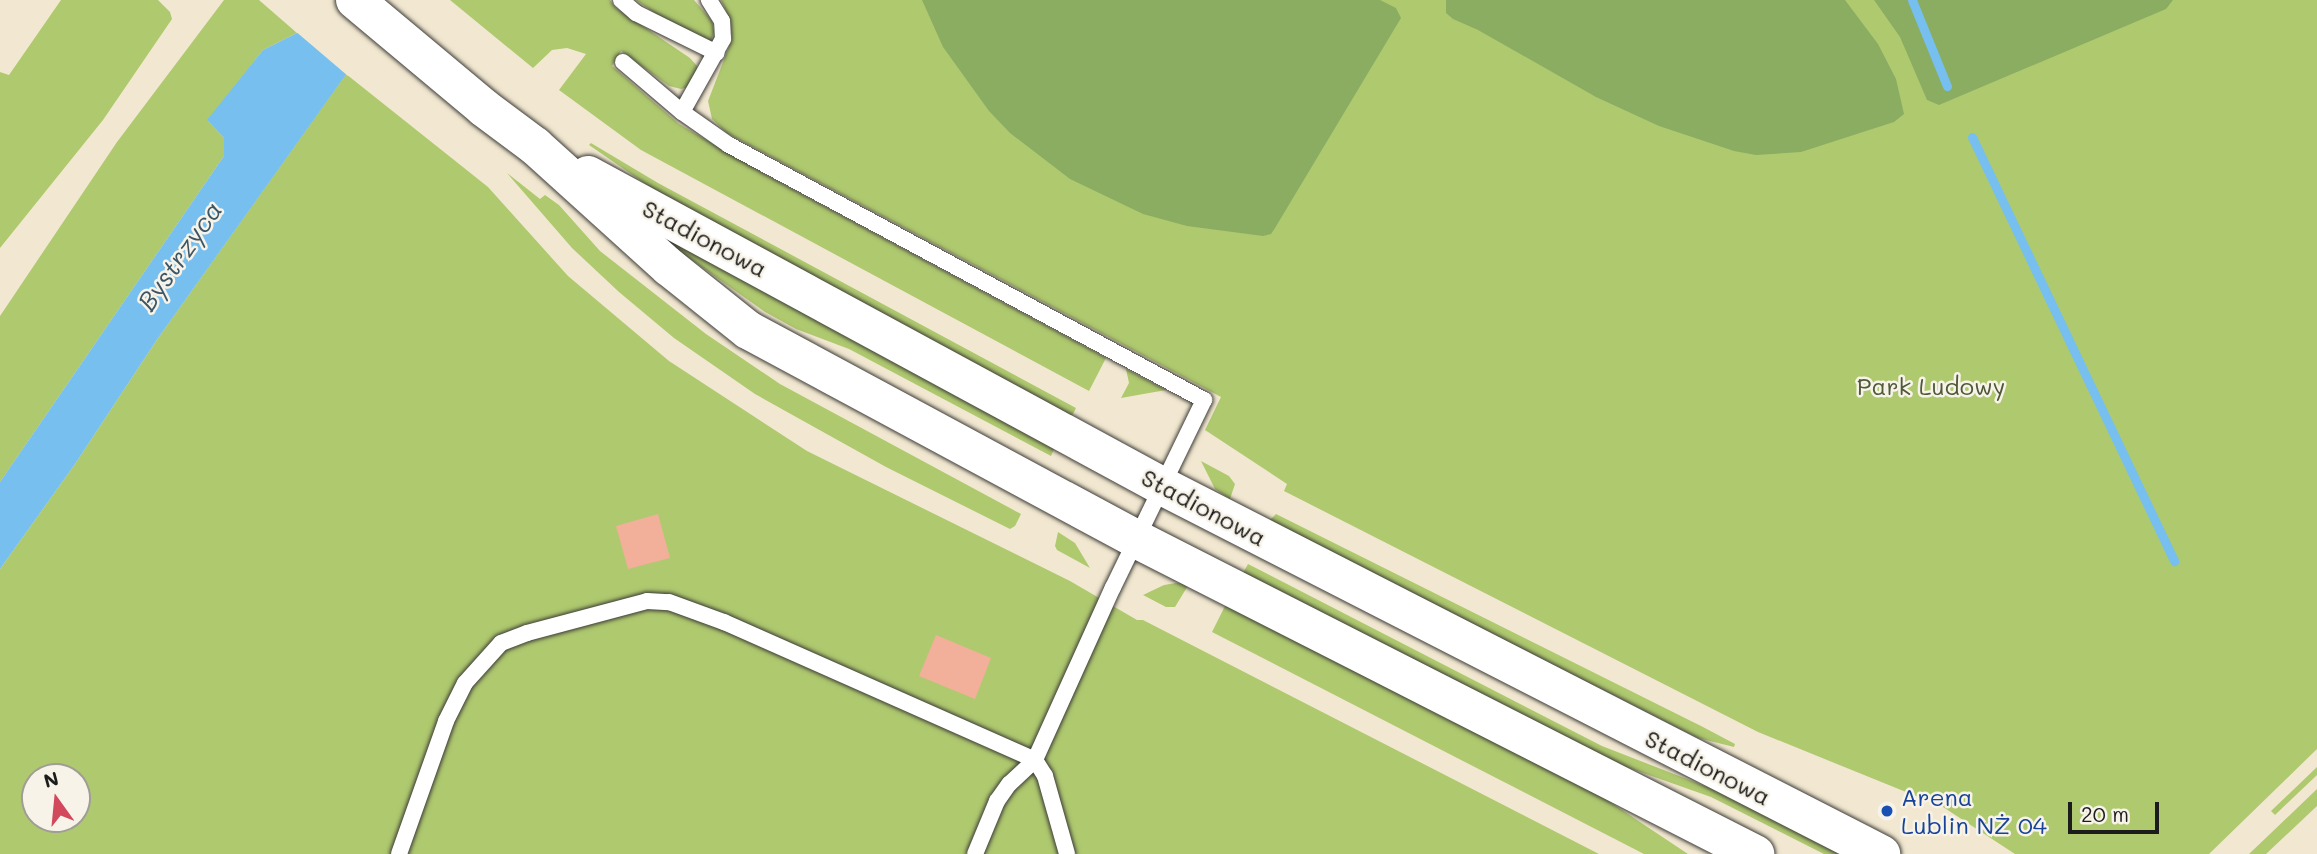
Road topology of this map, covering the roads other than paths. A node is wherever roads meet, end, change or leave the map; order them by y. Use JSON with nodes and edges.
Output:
{"nodes":[{"id":1,"x":355,"y":0,"type":"edge"},
{"id":2,"x":621,"y":0,"type":"edge"},
{"id":3,"x":709,"y":0,"type":"edge"},
{"id":4,"x":717,"y":53,"type":"junction"},
{"id":5,"x":623,"y":62,"type":"dead end"},
{"id":6,"x":682,"y":112,"type":"junction"},
{"id":7,"x":535,"y":146,"type":"junction"},
{"id":8,"x":1161,"y":486,"type":"junction"},
{"id":9,"x":1136,"y":539,"type":"junction"},
{"id":10,"x":1035,"y":760,"type":"junction"},
{"id":11,"x":399,"y":854,"type":"edge"},
{"id":12,"x":975,"y":854,"type":"edge"},
{"id":13,"x":1067,"y":854,"type":"edge"},
{"id":14,"x":1755,"y":854,"type":"edge"},
{"id":15,"x":1881,"y":854,"type":"edge"}],
"edges":[{"from":1,"to":7,"type":"street","name":"Stadionowa"},
{"from":2,"to":4,"type":"lane"},
{"from":3,"to":4,"type":"lane"},
{"from":4,"to":6,"type":"lane"},
{"from":5,"to":6,"type":"lane"},
{"from":6,"to":8,"type":"lane"},
{"from":7,"to":8,"type":"street","name":"Stadionowa"},
{"from":7,"to":9,"type":"street","name":"Stadionowa"},
{"from":8,"to":9,"type":"lane"},
{"from":8,"to":15,"type":"street","name":"Stadionowa"},
{"from":9,"to":10,"type":"lane"},
{"from":9,"to":14,"type":"street","name":"Stadionowa"},
{"from":10,"to":11,"type":"lane"},
{"from":10,"to":12,"type":"lane"},
{"from":10,"to":13,"type":"lane"}]}
